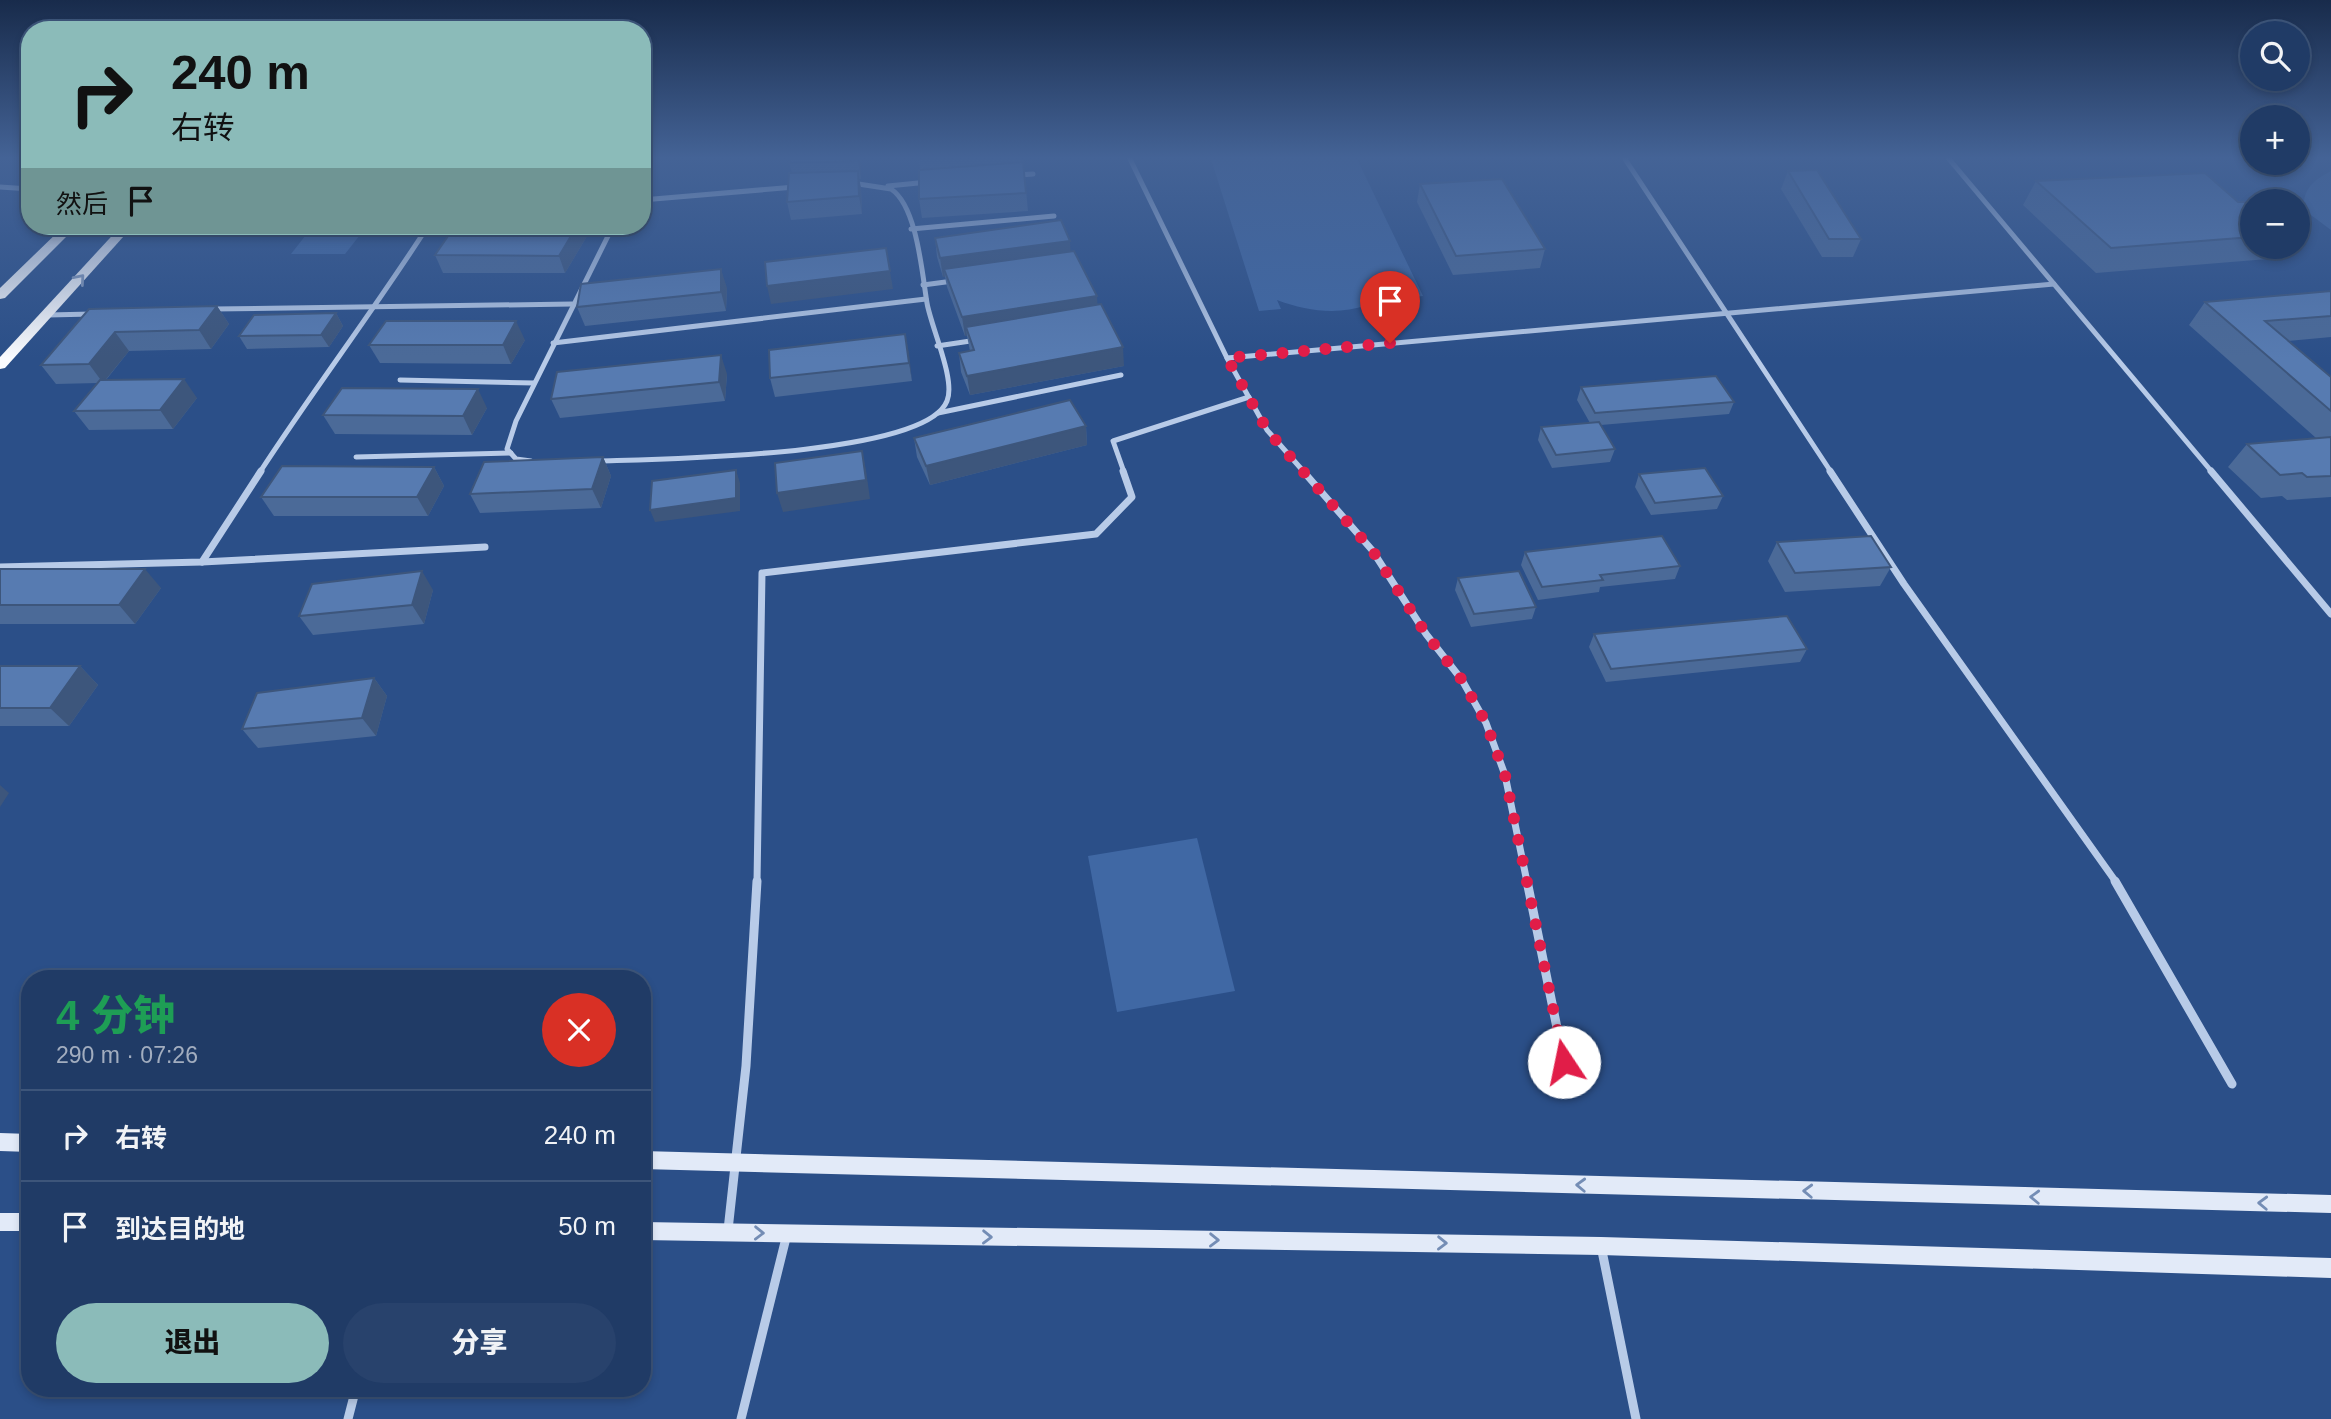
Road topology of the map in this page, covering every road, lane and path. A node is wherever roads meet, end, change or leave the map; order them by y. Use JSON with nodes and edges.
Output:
{"nodes":[{"id":1,"x":910,"y":225,"type":"edge"},
{"id":2,"x":953,"y":225,"type":"edge"},
{"id":3,"x":1162,"y":225,"type":"edge"},
{"id":4,"x":1668,"y":225,"type":"edge"},
{"id":5,"x":2005,"y":225,"type":"edge"},
{"id":6,"x":911,"y":229,"type":"junction"},
{"id":7,"x":62,"y":235,"type":"edge"},
{"id":8,"x":119,"y":235,"type":"edge"},
{"id":9,"x":422,"y":235,"type":"edge"},
{"id":10,"x":609,"y":235,"type":"edge"},
{"id":11,"x":964,"y":280,"type":"edge"},
{"id":12,"x":2054,"y":284,"type":"junction"},
{"id":13,"x":923,"y":285,"type":"junction"},
{"id":14,"x":0,"y":295,"type":"edge"},
{"id":15,"x":926,"y":299,"type":"junction"},
{"id":16,"x":572,"y":304,"type":"junction"},
{"id":17,"x":377,"y":305,"type":"junction"},
{"id":18,"x":209,"y":309,"type":"edge"},
{"id":19,"x":101,"y":313,"type":"edge"},
{"id":20,"x":1725,"y":313,"type":"junction"},
{"id":21,"x":47,"y":316,"type":"junction"},
{"id":22,"x":991,"y":338,"type":"edge"},
{"id":23,"x":553,"y":343,"type":"junction"},
{"id":24,"x":937,"y":346,"type":"junction"},
{"id":25,"x":1227,"y":358,"type":"junction"},
{"id":26,"x":0,"y":365,"type":"edge"},
{"id":27,"x":1121,"y":375,"type":"dead end"},
{"id":28,"x":400,"y":380,"type":"dead end"},
{"id":29,"x":534,"y":383,"type":"junction"},
{"id":30,"x":1249,"y":397,"type":"junction"},
{"id":31,"x":938,"y":413,"type":"junction"},
{"id":32,"x":511,"y":453,"type":"junction"},
{"id":33,"x":356,"y":457,"type":"dead end"},
{"id":34,"x":593,"y":461,"type":"edge"},
{"id":35,"x":539,"y":462,"type":"edge"},
{"id":36,"x":485,"y":547,"type":"dead end"},
{"id":37,"x":202,"y":562,"type":"junction"},
{"id":38,"x":0,"y":567,"type":"edge"},
{"id":39,"x":2331,"y":614,"type":"edge"},
{"id":40,"x":1564,"y":1062,"type":"dead end"},
{"id":41,"x":2232,"y":1084,"type":"dead end"},
{"id":42,"x":0,"y":1142,"type":"edge"},
{"id":43,"x":21,"y":1143,"type":"edge"},
{"id":44,"x":651,"y":1160,"type":"edge"},
{"id":45,"x":738,"y":1162,"type":"junction"},
{"id":46,"x":2331,"y":1205,"type":"edge"},
{"id":47,"x":0,"y":1222,"type":"edge"},
{"id":48,"x":21,"y":1222,"type":"edge"},
{"id":49,"x":651,"y":1231,"type":"edge"},
{"id":50,"x":728,"y":1233,"type":"junction"},
{"id":51,"x":787,"y":1234,"type":"junction"},
{"id":52,"x":1601,"y":1246,"type":"junction"},
{"id":53,"x":2331,"y":1268,"type":"edge"},
{"id":54,"x":354,"y":1397,"type":"edge"},
{"id":55,"x":348,"y":1419,"type":"edge"},
{"id":56,"x":741,"y":1419,"type":"edge"},
{"id":57,"x":1636,"y":1419,"type":"edge"}],
"edges":[{"from":1,"to":6,"type":"street"},
{"from":2,"to":6,"type":"street"},
{"from":3,"to":25,"type":"street"},
{"from":4,"to":20,"type":"street"},
{"from":5,"to":12,"type":"street"},
{"from":6,"to":13,"type":"street"},
{"from":7,"to":14,"type":"main road"},
{"from":21,"to":8,"type":"main road","one_way":true},
{"from":9,"to":17,"type":"street"},
{"from":10,"to":16,"type":"street"},
{"from":11,"to":13,"type":"street"},
{"from":12,"to":20,"type":"street"},
{"from":12,"to":39,"type":"street"},
{"from":13,"to":15,"type":"street"},
{"from":15,"to":23,"type":"street"},
{"from":15,"to":24,"type":"street"},
{"from":16,"to":17,"type":"street"},
{"from":16,"to":23,"type":"street"},
{"from":17,"to":18,"type":"street"},
{"from":17,"to":37,"type":"street"},
{"from":19,"to":21,"type":"street"},
{"from":20,"to":25,"type":"street"},
{"from":20,"to":41,"type":"street"},
{"from":21,"to":26,"type":"main road"},
{"from":22,"to":24,"type":"street"},
{"from":23,"to":29,"type":"street"},
{"from":24,"to":31,"type":"street"},
{"from":25,"to":30,"type":"street"},
{"from":27,"to":31,"type":"street"},
{"from":28,"to":29,"type":"street"},
{"from":29,"to":32,"type":"street"},
{"from":30,"to":40,"type":"street"},
{"from":30,"to":45,"type":"street"},
{"from":31,"to":34,"type":"street"},
{"from":32,"to":33,"type":"street"},
{"from":32,"to":35,"type":"street"},
{"from":36,"to":37,"type":"street"},
{"from":37,"to":38,"type":"street"},
{"from":42,"to":43,"type":"main road"},
{"from":44,"to":45,"type":"main road"},
{"from":46,"to":45,"type":"main road","one_way":true},
{"from":45,"to":50,"type":"street"},
{"from":47,"to":48,"type":"main road"},
{"from":49,"to":50,"type":"main road"},
{"from":50,"to":51,"type":"main road","one_way":true},
{"from":51,"to":52,"type":"main road","one_way":true},
{"from":51,"to":56,"type":"street"},
{"from":52,"to":53,"type":"main road"},
{"from":52,"to":57,"type":"street"},
{"from":54,"to":55,"type":"street"}]}
